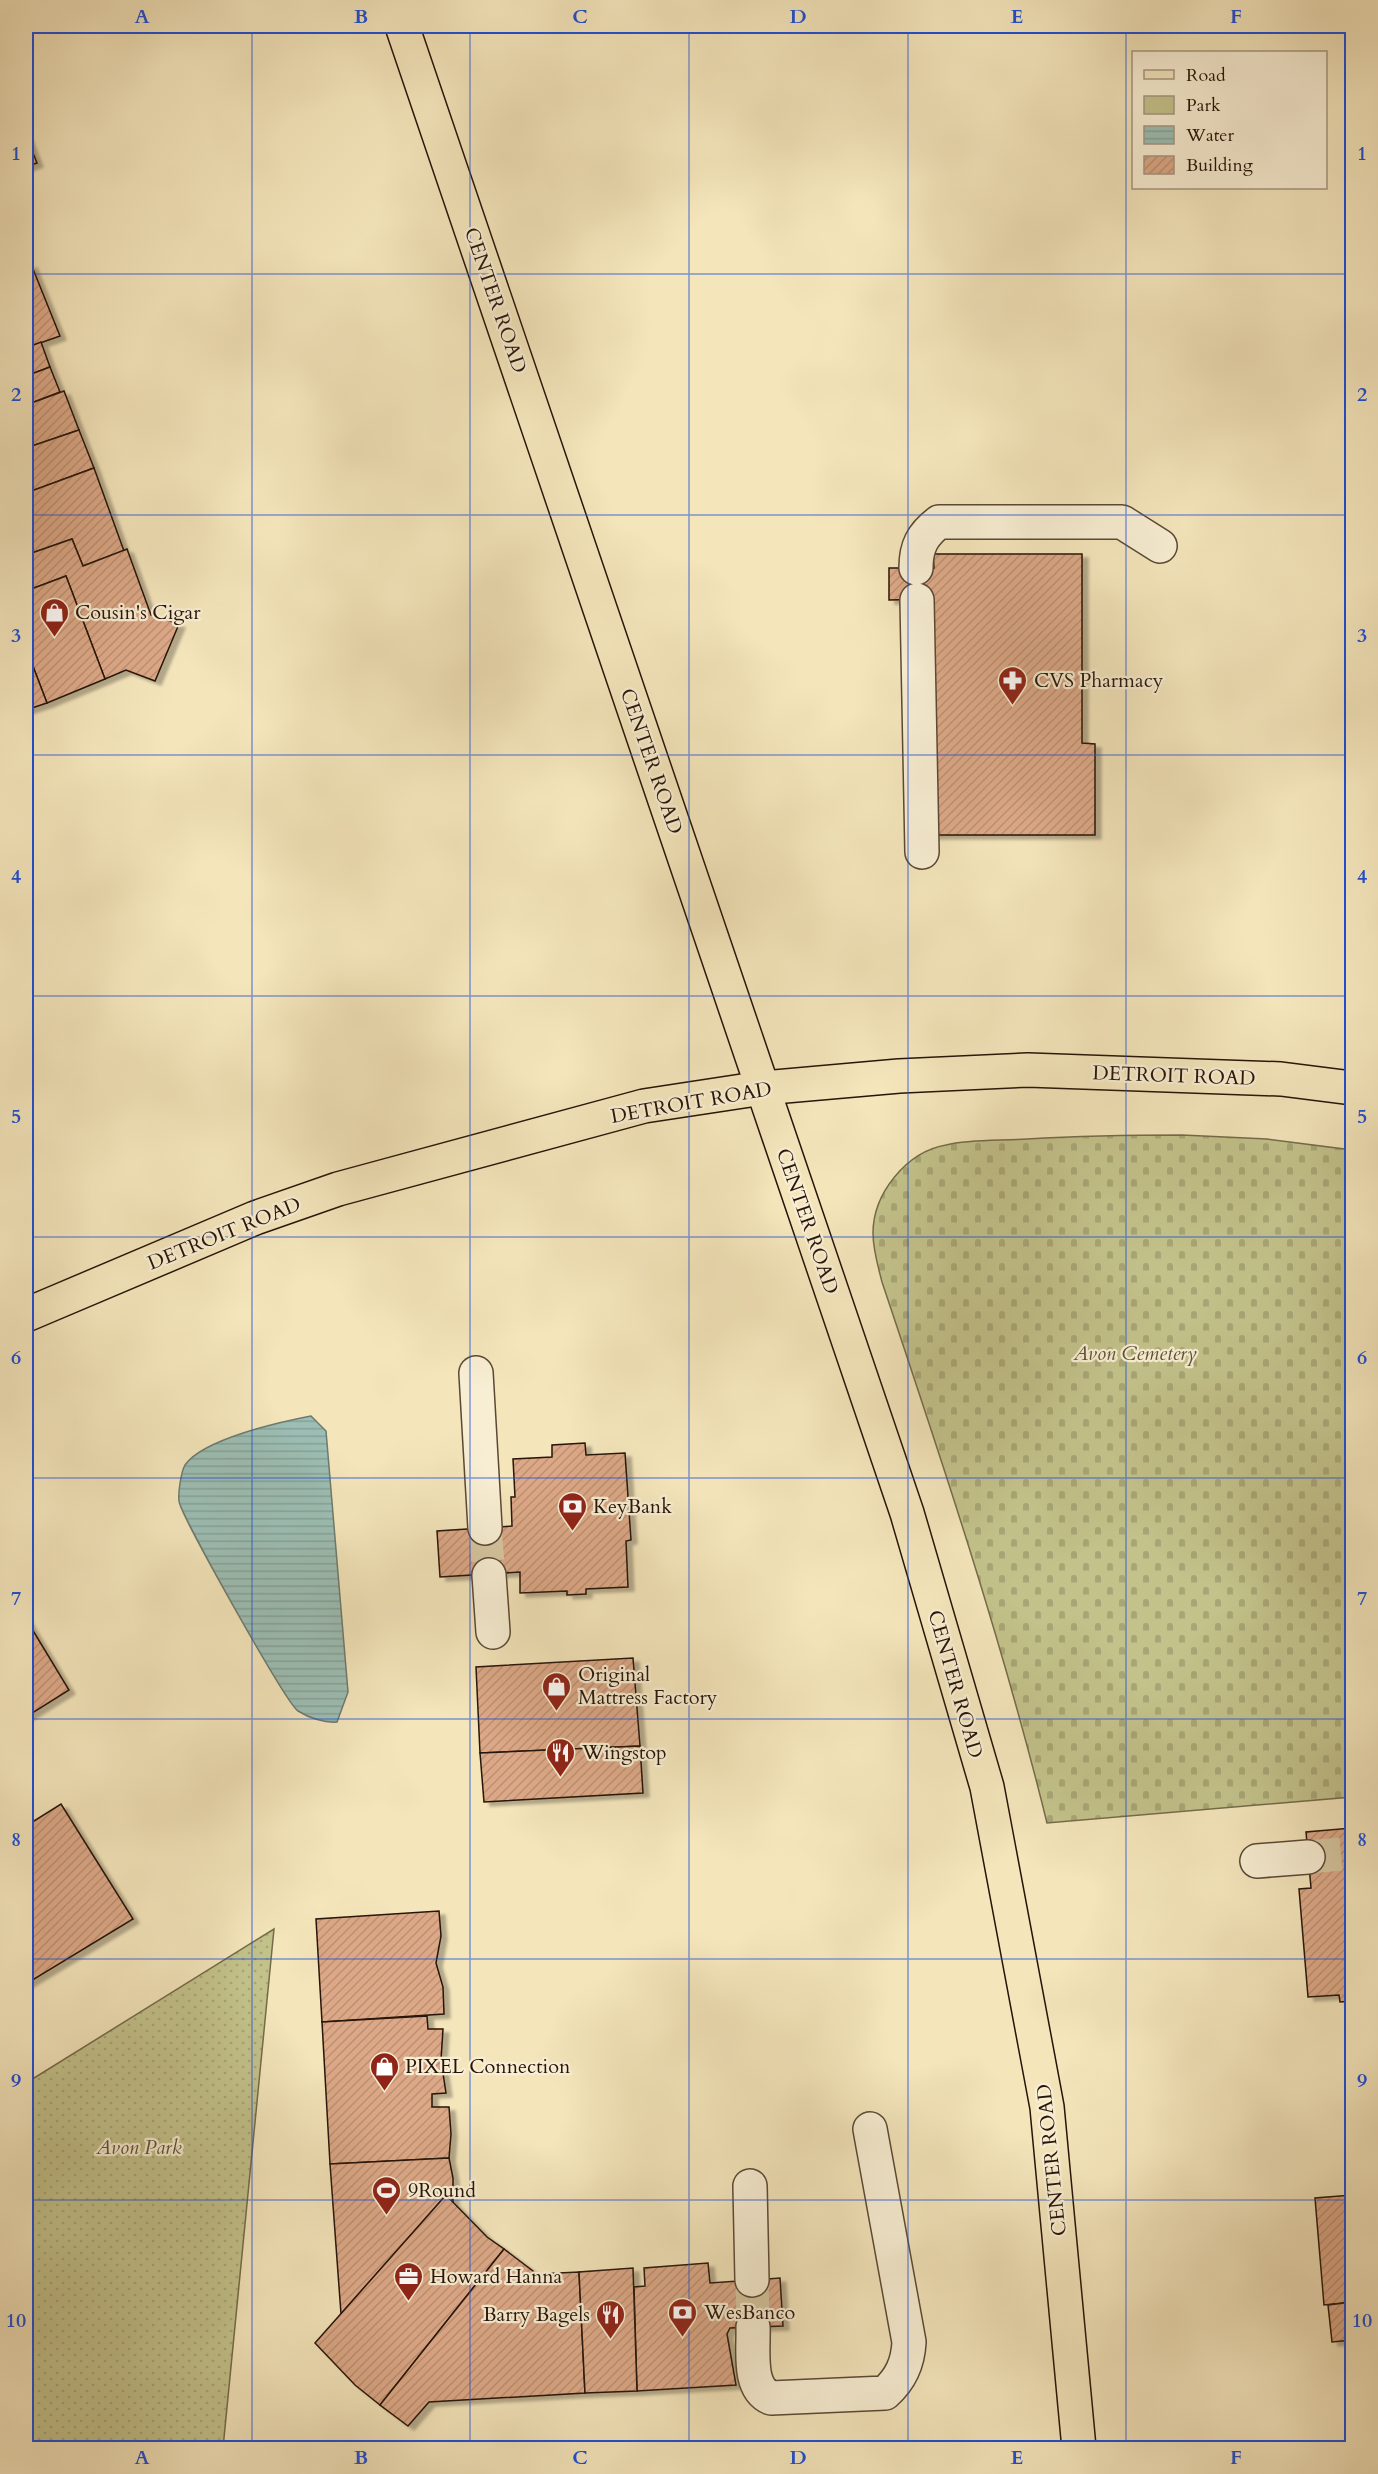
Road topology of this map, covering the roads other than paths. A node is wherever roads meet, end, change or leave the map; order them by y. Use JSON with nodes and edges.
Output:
{"nodes":[{"id":1,"x":402,"y":26,"type":"edge"},
{"id":2,"x":1160,"y":546,"type":"dead end"},
{"id":3,"x":916,"y":568,"type":"dead end"},
{"id":4,"x":917,"y":600,"type":"dead end"},
{"id":5,"x":922,"y":852,"type":"dead end"},
{"id":6,"x":762,"y":1088,"type":"junction"},
{"id":7,"x":1353,"y":1088,"type":"edge"},
{"id":8,"x":26,"y":1315,"type":"edge"},
{"id":9,"x":476,"y":1373,"type":"dead end"},
{"id":10,"x":485,"y":1528,"type":"tunnel mouth"},
{"id":11,"x":489,"y":1575,"type":"tunnel mouth"},
{"id":12,"x":493,"y":1632,"type":"dead end"},
{"id":13,"x":1308,"y":1857,"type":"tunnel mouth"},
{"id":14,"x":1257,"y":1861,"type":"dead end"},
{"id":15,"x":870,"y":2129,"type":"dead end"},
{"id":16,"x":750,"y":2186,"type":"dead end"},
{"id":17,"x":752,"y":2280,"type":"tunnel mouth"},
{"id":18,"x":753,"y":2327,"type":"tunnel mouth"},
{"id":19,"x":1078,"y":2448,"type":"edge"}],
"edges":[{"from":1,"to":6,"type":"main road","name":"CENTER ROAD"},
{"from":2,"to":3,"type":"lane"},
{"from":4,"to":5,"type":"lane"},
{"from":6,"to":7,"type":"main road","name":"DETROIT ROAD"},
{"from":6,"to":8,"type":"main road","name":"DETROIT ROAD"},
{"from":6,"to":19,"type":"main road","name":"CENTER ROAD"},
{"from":9,"to":10,"type":"lane"},
{"from":11,"to":12,"type":"lane"},
{"from":13,"to":14,"type":"lane"},
{"from":15,"to":18,"type":"lane"},
{"from":16,"to":17,"type":"lane"}]}
